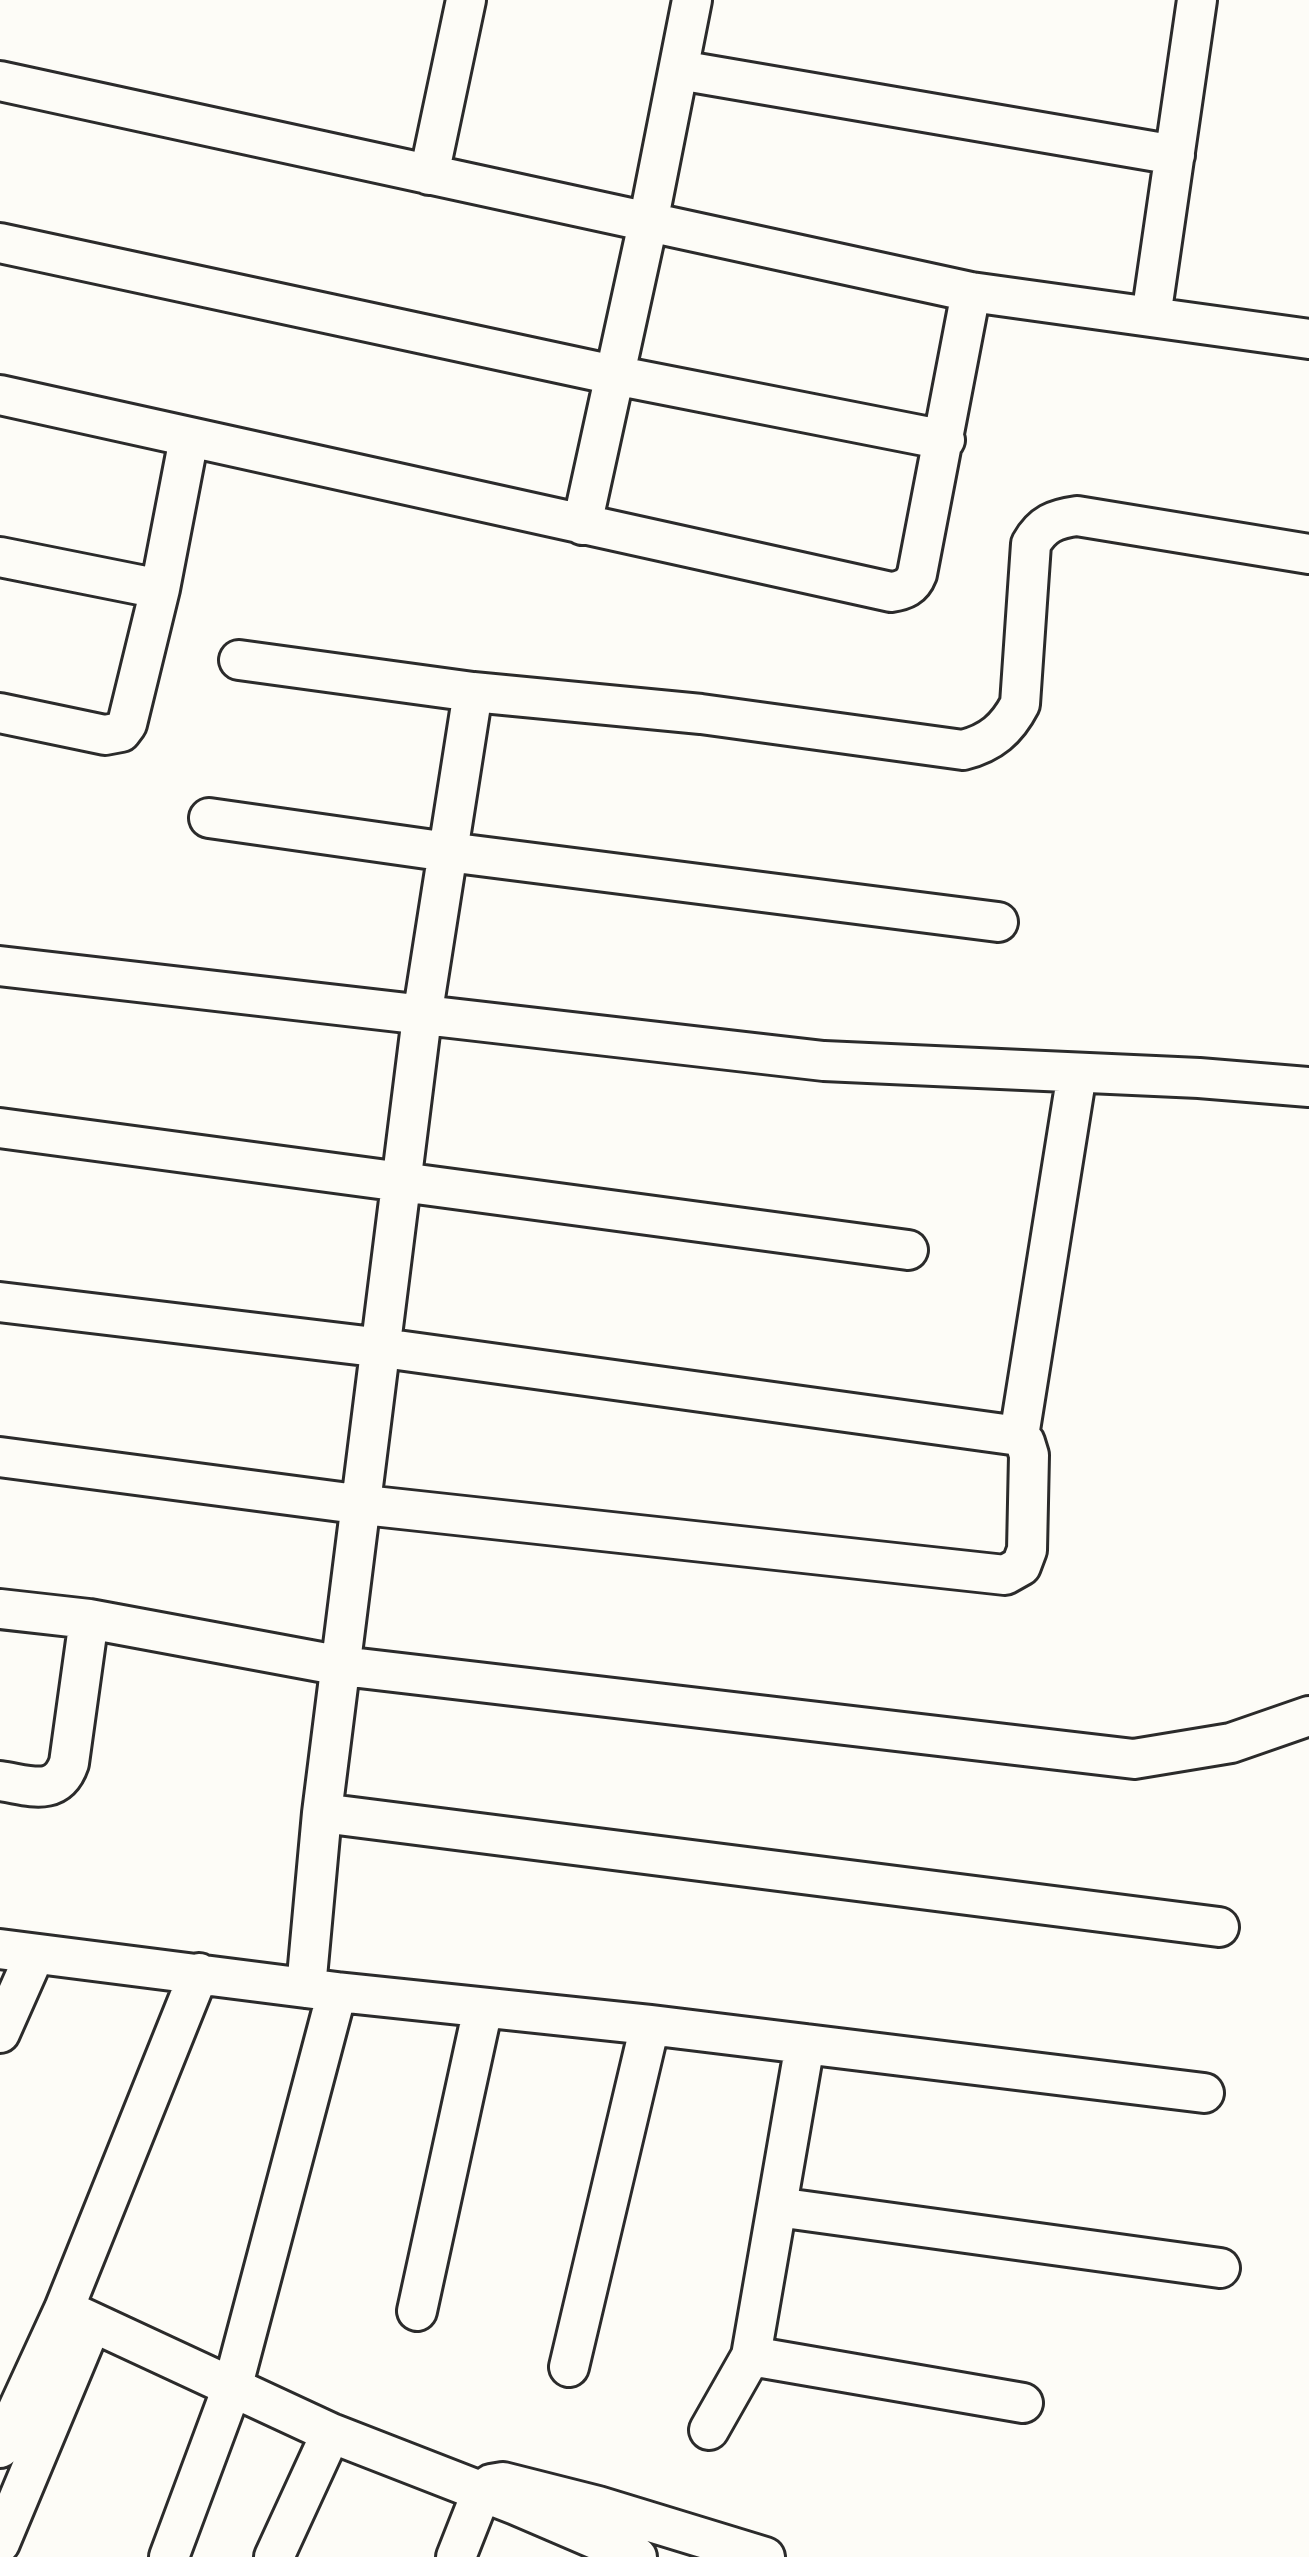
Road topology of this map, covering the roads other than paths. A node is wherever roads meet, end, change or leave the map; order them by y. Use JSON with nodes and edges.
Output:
{"nodes":[{"id":1,"x":692,"y":0,"type":"edge"},
{"id":2,"x":1197,"y":0,"type":"edge"},
{"id":3,"x":462,"y":1,"type":"edge"},
{"id":4,"x":679,"y":70,"type":"junction"},
{"id":5,"x":0,"y":81,"type":"edge"},
{"id":6,"x":1175,"y":155,"type":"junction"},
{"id":7,"x":429,"y":175,"type":"junction"},
{"id":8,"x":648,"y":223,"type":"junction"},
{"id":9,"x":0,"y":243,"type":"edge"},
{"id":10,"x":971,"y":292,"type":"junction"},
{"id":11,"x":1152,"y":317,"type":"junction"},
{"id":12,"x":1309,"y":339,"type":"edge"},
{"id":13,"x":614,"y":375,"type":"junction"},
{"id":14,"x":0,"y":395,"type":"edge"},
{"id":15,"x":189,"y":438,"type":"junction"},
{"id":16,"x":945,"y":440,"type":"junction"},
{"id":17,"x":582,"y":525,"type":"junction"},
{"id":18,"x":1309,"y":554,"type":"edge"},
{"id":19,"x":0,"y":557,"type":"edge"},
{"id":20,"x":160,"y":589,"type":"junction"},
{"id":21,"x":239,"y":660,"type":"dead end"},
{"id":22,"x":473,"y":692,"type":"junction"},
{"id":23,"x":0,"y":713,"type":"edge"},
{"id":24,"x":209,"y":818,"type":"dead end"},
{"id":25,"x":448,"y":852,"type":"junction"},
{"id":26,"x":998,"y":922,"type":"dead end"},
{"id":27,"x":0,"y":966,"type":"edge"},
{"id":28,"x":422,"y":1017,"type":"junction"},
{"id":29,"x":1077,"y":1073,"type":"junction"},
{"id":30,"x":1309,"y":1087,"type":"edge"},
{"id":31,"x":0,"y":1128,"type":"edge"},
{"id":32,"x":402,"y":1183,"type":"junction"},
{"id":33,"x":908,"y":1250,"type":"dead end"},
{"id":34,"x":0,"y":1302,"type":"edge"},
{"id":35,"x":383,"y":1348,"type":"junction"},
{"id":36,"x":1019,"y":1437,"type":"junction"},
{"id":37,"x":0,"y":1457,"type":"edge"},
{"id":38,"x":363,"y":1504,"type":"junction"},
{"id":39,"x":0,"y":1609,"type":"edge"},
{"id":40,"x":89,"y":1619,"type":"junction"},
{"id":41,"x":342,"y":1666,"type":"junction"},
{"id":42,"x":1309,"y":1716,"type":"edge"},
{"id":43,"x":0,"y":1780,"type":"edge"},
{"id":44,"x":322,"y":1813,"type":"junction"},
{"id":45,"x":1219,"y":1927,"type":"dead end"},
{"id":46,"x":18,"y":1952,"type":"edge"},
{"id":47,"x":199,"y":1973,"type":"junction"},
{"id":48,"x":321,"y":1990,"type":"junction"},
{"id":49,"x":483,"y":2008,"type":"junction"},
{"id":50,"x":650,"y":2025,"type":"junction"},
{"id":51,"x":0,"y":2033,"type":"edge"},
{"id":52,"x":805,"y":2044,"type":"junction"},
{"id":53,"x":1204,"y":2093,"type":"dead end"},
{"id":54,"x":777,"y":2207,"type":"junction"},
{"id":55,"x":1220,"y":2268,"type":"dead end"},
{"id":56,"x":417,"y":2311,"type":"dead end"},
{"id":57,"x":78,"y":2316,"type":"junction"},
{"id":58,"x":751,"y":2356,"type":"junction"},
{"id":59,"x":569,"y":2367,"type":"dead end"},
{"id":60,"x":233,"y":2385,"type":"junction"},
{"id":61,"x":1023,"y":2403,"type":"dead end"},
{"id":62,"x":709,"y":2430,"type":"dead end"},
{"id":63,"x":331,"y":2433,"type":"junction"},
{"id":64,"x":0,"y":2448,"type":"edge"},
{"id":65,"x":482,"y":2491,"type":"junction"},
{"id":66,"x":0,"y":2543,"type":"edge"},
{"id":67,"x":169,"y":2557,"type":"edge"},
{"id":68,"x":274,"y":2557,"type":"edge"},
{"id":69,"x":456,"y":2557,"type":"edge"},
{"id":70,"x":637,"y":2557,"type":"edge"},
{"id":71,"x":765,"y":2557,"type":"edge"}],
"edges":[{"from":1,"to":4,"type":"street"},
{"from":2,"to":6,"type":"street"},
{"from":3,"to":7,"type":"street"},
{"from":4,"to":6,"type":"street"},
{"from":4,"to":8,"type":"street"},
{"from":5,"to":7,"type":"street"},
{"from":6,"to":11,"type":"street"},
{"from":7,"to":8,"type":"street"},
{"from":8,"to":10,"type":"street"},
{"from":8,"to":13,"type":"street"},
{"from":9,"to":13,"type":"street"},
{"from":10,"to":11,"type":"street"},
{"from":10,"to":16,"type":"street"},
{"from":11,"to":12,"type":"street"},
{"from":13,"to":16,"type":"street"},
{"from":13,"to":17,"type":"street"},
{"from":14,"to":15,"type":"street"},
{"from":15,"to":17,"type":"street"},
{"from":15,"to":20,"type":"street"},
{"from":16,"to":17,"type":"street"},
{"from":18,"to":22,"type":"street"},
{"from":19,"to":20,"type":"street"},
{"from":20,"to":23,"type":"street"},
{"from":21,"to":22,"type":"street"},
{"from":22,"to":25,"type":"street"},
{"from":24,"to":25,"type":"street"},
{"from":25,"to":26,"type":"street"},
{"from":25,"to":28,"type":"street"},
{"from":27,"to":28,"type":"street"},
{"from":28,"to":29,"type":"street"},
{"from":28,"to":32,"type":"street"},
{"from":29,"to":30,"type":"street"},
{"from":29,"to":36,"type":"street"},
{"from":31,"to":32,"type":"street"},
{"from":32,"to":33,"type":"street"},
{"from":32,"to":35,"type":"street"},
{"from":34,"to":35,"type":"street"},
{"from":35,"to":36,"type":"street"},
{"from":35,"to":38,"type":"street"},
{"from":36,"to":38,"type":"street"},
{"from":37,"to":38,"type":"street"},
{"from":38,"to":41,"type":"street"},
{"from":39,"to":40,"type":"street"},
{"from":40,"to":41,"type":"street"},
{"from":40,"to":43,"type":"street"},
{"from":41,"to":42,"type":"street"},
{"from":41,"to":44,"type":"street"},
{"from":44,"to":45,"type":"street"},
{"from":44,"to":48,"type":"street"},
{"from":46,"to":47,"type":"street"},
{"from":46,"to":51,"type":"street"},
{"from":47,"to":48,"type":"street"},
{"from":47,"to":57,"type":"street"},
{"from":48,"to":49,"type":"street"},
{"from":48,"to":60,"type":"street"},
{"from":49,"to":50,"type":"street"},
{"from":49,"to":56,"type":"street"},
{"from":50,"to":52,"type":"street"},
{"from":50,"to":59,"type":"street"},
{"from":52,"to":53,"type":"street"},
{"from":52,"to":54,"type":"street"},
{"from":54,"to":55,"type":"street"},
{"from":54,"to":58,"type":"street"},
{"from":57,"to":60,"type":"street"},
{"from":57,"to":64,"type":"street"},
{"from":57,"to":66,"type":"street"},
{"from":58,"to":61,"type":"street"},
{"from":58,"to":62,"type":"street"},
{"from":60,"to":63,"type":"street"},
{"from":60,"to":67,"type":"street"},
{"from":63,"to":65,"type":"street"},
{"from":63,"to":68,"type":"street"},
{"from":65,"to":69,"type":"street"},
{"from":65,"to":70,"type":"street"},
{"from":65,"to":71,"type":"street"}]}
